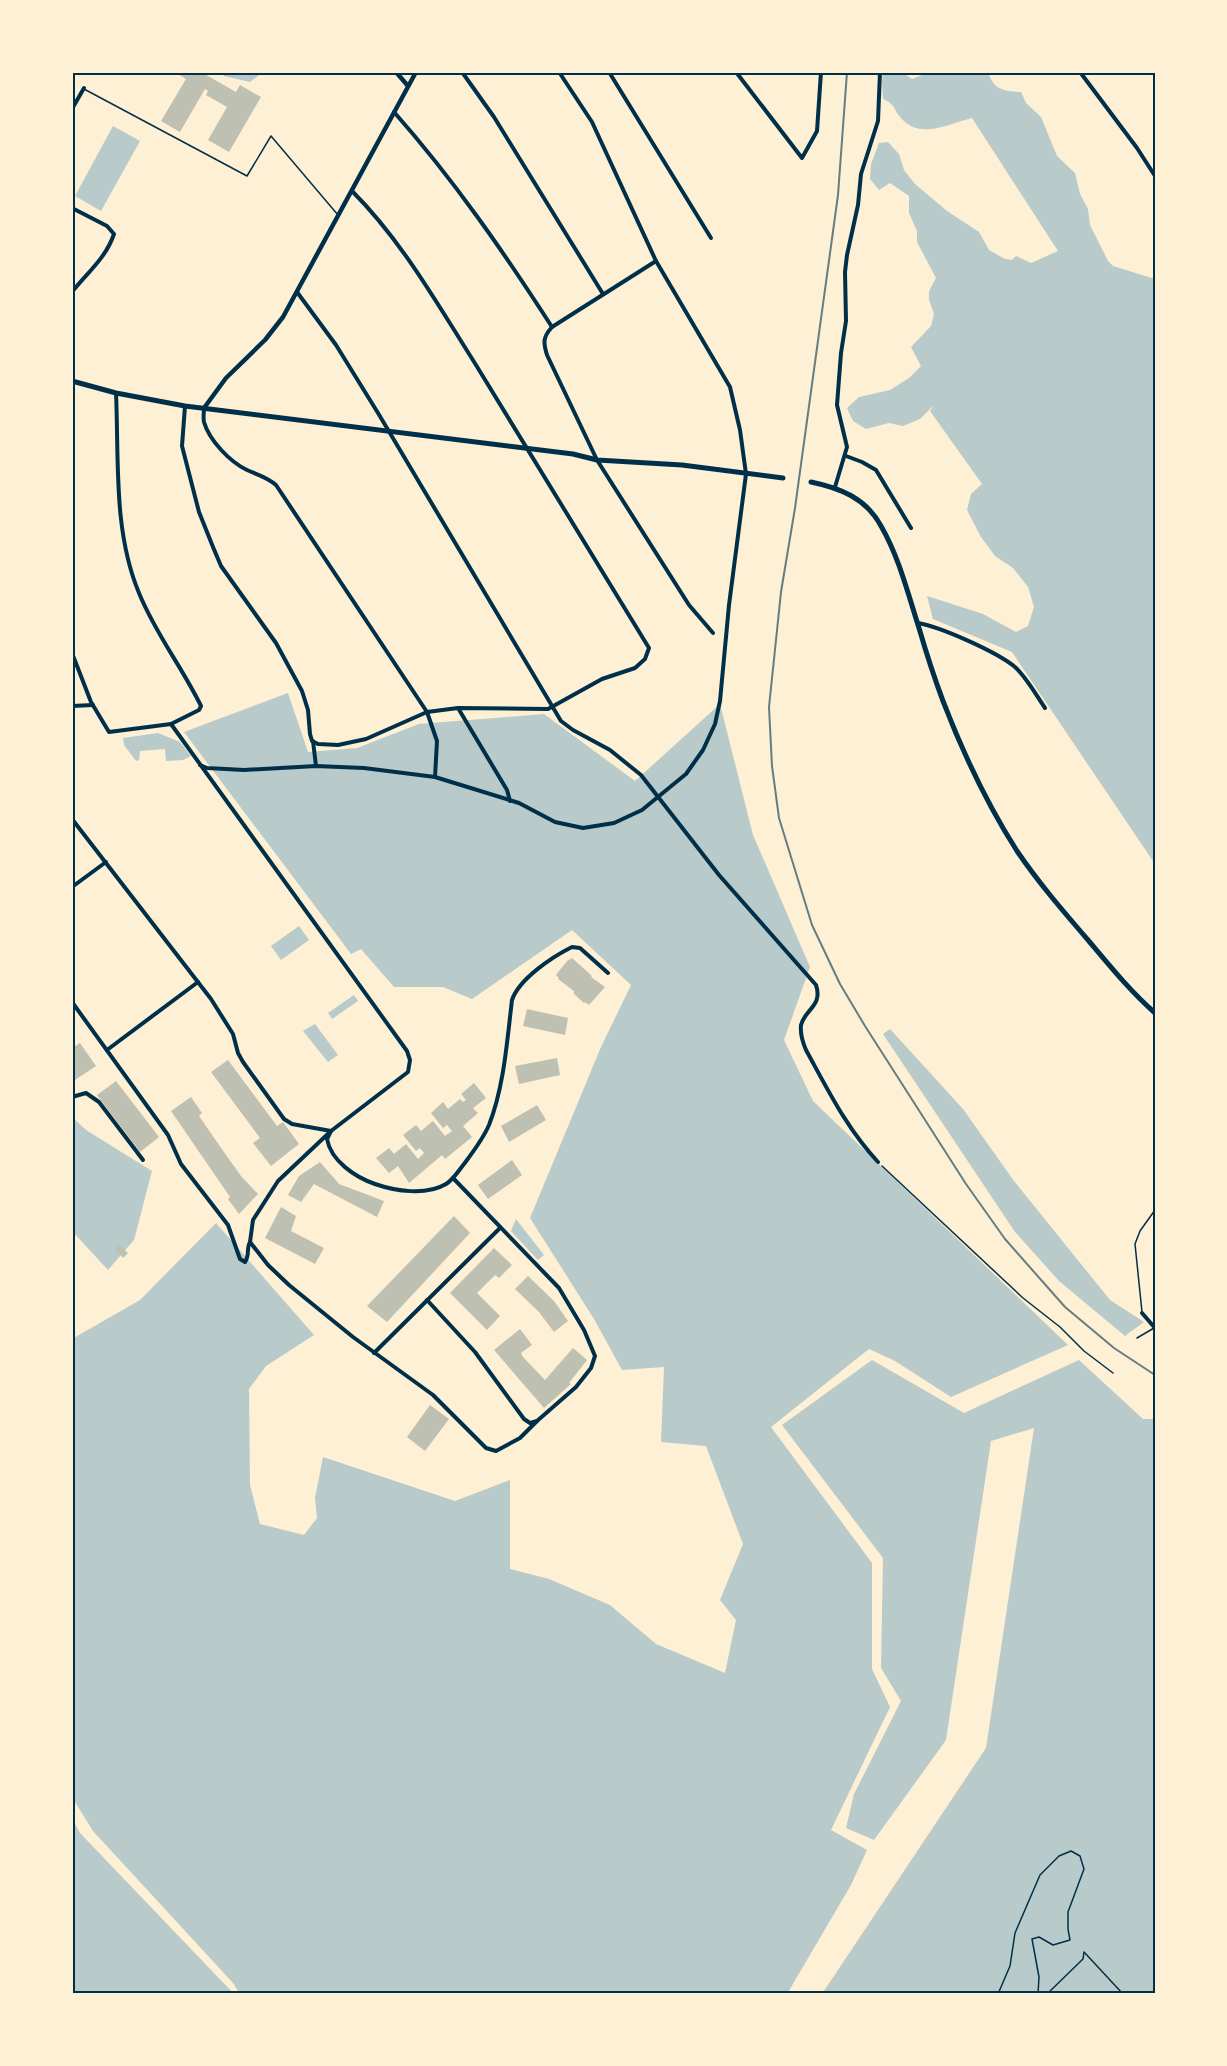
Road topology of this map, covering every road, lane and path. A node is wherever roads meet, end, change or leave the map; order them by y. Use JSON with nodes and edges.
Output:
{"nodes":[{"id":1,"x":396,"y":72,"type":"edge"},
{"id":2,"x":416,"y":72,"type":"edge"},
{"id":3,"x":462,"y":72,"type":"edge"},
{"id":4,"x":559,"y":72,"type":"edge"},
{"id":5,"x":609,"y":72,"type":"edge"},
{"id":6,"x":736,"y":72,"type":"edge"},
{"id":7,"x":820,"y":72,"type":"edge"},
{"id":8,"x":880,"y":72,"type":"edge"},
{"id":9,"x":1080,"y":72,"type":"edge"},
{"id":10,"x":408,"y":86,"type":"junction"},
{"id":11,"x":84,"y":88,"type":"joint"},
{"id":12,"x":72,"y":109,"type":"edge"},
{"id":13,"x":394,"y":112,"type":"junction"},
{"id":14,"x":1155,"y":176,"type":"edge"},
{"id":15,"x":352,"y":191,"type":"junction"},
{"id":16,"x":72,"y":208,"type":"edge"},
{"id":17,"x":338,"y":216,"type":"junction"},
{"id":18,"x":711,"y":238,"type":"dead end"},
{"id":19,"x":656,"y":261,"type":"junction"},
{"id":20,"x":72,"y":292,"type":"edge"},
{"id":21,"x":297,"y":292,"type":"junction"},
{"id":22,"x":603,"y":294,"type":"junction"},
{"id":23,"x":552,"y":327,"type":"junction"},
{"id":24,"x":72,"y":381,"type":"edge"},
{"id":25,"x":116,"y":393,"type":"junction"},
{"id":26,"x":185,"y":406,"type":"junction"},
{"id":27,"x":204,"y":408,"type":"junction"},
{"id":28,"x":389,"y":431,"type":"junction"},
{"id":29,"x":528,"y":448,"type":"junction"},
{"id":30,"x":846,"y":456,"type":"junction"},
{"id":31,"x":597,"y":460,"type":"junction"},
{"id":32,"x":746,"y":474,"type":"junction"},
{"id":33,"x":783,"y":478,"type":"dead end"},
{"id":34,"x":811,"y":482,"type":"dead end"},
{"id":35,"x":835,"y":487,"type":"junction"},
{"id":36,"x":911,"y":528,"type":"dead end"},
{"id":37,"x":917,"y":623,"type":"junction"},
{"id":38,"x":713,"y":633,"type":"dead end"},
{"id":39,"x":72,"y":653,"type":"edge"},
{"id":40,"x":93,"y":705,"type":"junction"},
{"id":41,"x":72,"y":706,"type":"edge"},
{"id":42,"x":458,"y":708,"type":"junction"},
{"id":43,"x":552,"y":708,"type":"junction"},
{"id":44,"x":1046,"y":708,"type":"dead end"},
{"id":45,"x":427,"y":712,"type":"junction"},
{"id":46,"x":171,"y":724,"type":"junction"},
{"id":47,"x":312,"y":741,"type":"junction"},
{"id":48,"x":200,"y":765,"type":"junction"},
{"id":49,"x":316,"y":766,"type":"junction"},
{"id":50,"x":435,"y":777,"type":"junction"},
{"id":51,"x":657,"y":797,"type":"junction"},
{"id":52,"x":510,"y":801,"type":"junction"},
{"id":53,"x":72,"y":819,"type":"edge"},
{"id":54,"x":106,"y":861,"type":"junction"},
{"id":55,"x":72,"y":887,"type":"edge"},
{"id":56,"x":608,"y":973,"type":"dead end"},
{"id":57,"x":198,"y":982,"type":"junction"},
{"id":58,"x":72,"y":1002,"type":"edge"},
{"id":59,"x":1155,"y":1013,"type":"edge"},
{"id":60,"x":106,"y":1050,"type":"junction"},
{"id":61,"x":72,"y":1097,"type":"edge"},
{"id":62,"x":331,"y":1131,"type":"junction"},
{"id":63,"x":144,"y":1160,"type":"dead end"},
{"id":64,"x":878,"y":1162,"type":"joint"},
{"id":65,"x":453,"y":1178,"type":"junction"},
{"id":66,"x":1155,"y":1210,"type":"edge"},
{"id":67,"x":501,"y":1228,"type":"junction"},
{"id":68,"x":250,"y":1242,"type":"junction"},
{"id":69,"x":427,"y":1300,"type":"junction"},
{"id":70,"x":1142,"y":1312,"type":"joint"},
{"id":71,"x":1155,"y":1328,"type":"edge"},
{"id":72,"x":1137,"y":1338,"type":"dead end"},
{"id":73,"x":374,"y":1353,"type":"junction"},
{"id":74,"x":1113,"y":1373,"type":"dead end"},
{"id":75,"x":537,"y":1421,"type":"junction"},
{"id":76,"x":998,"y":1994,"type":"edge"},
{"id":77,"x":1038,"y":1994,"type":"edge"},
{"id":78,"x":1047,"y":1994,"type":"edge"},
{"id":79,"x":1123,"y":1994,"type":"edge"}],
"edges":[{"from":1,"to":10,"type":"street"},
{"from":2,"to":10,"type":"street"},
{"from":3,"to":22,"type":"street"},
{"from":4,"to":19,"type":"street"},
{"from":5,"to":18,"type":"street"},
{"from":6,"to":7,"type":"street"},
{"from":8,"to":30,"type":"street"},
{"from":9,"to":14,"type":"street"},
{"from":10,"to":13,"type":"street"},
{"from":11,"to":12,"type":"street"},
{"from":11,"to":17,"type":"lane"},
{"from":13,"to":15,"type":"street"},
{"from":13,"to":23,"type":"street"},
{"from":15,"to":17,"type":"street"},
{"from":15,"to":29,"type":"street"},
{"from":16,"to":20,"type":"street"},
{"from":17,"to":21,"type":"street"},
{"from":19,"to":22,"type":"street"},
{"from":19,"to":32,"type":"street"},
{"from":21,"to":27,"type":"street"},
{"from":21,"to":28,"type":"street"},
{"from":22,"to":23,"type":"street"},
{"from":23,"to":31,"type":"street"},
{"from":24,"to":25,"type":"main road"},
{"from":25,"to":26,"type":"main road"},
{"from":25,"to":46,"type":"street"},
{"from":26,"to":27,"type":"main road"},
{"from":26,"to":47,"type":"street"},
{"from":27,"to":28,"type":"main road"},
{"from":27,"to":45,"type":"street"},
{"from":28,"to":29,"type":"main road"},
{"from":28,"to":43,"type":"street"},
{"from":29,"to":31,"type":"main road"},
{"from":29,"to":43,"type":"street"},
{"from":30,"to":35,"type":"street"},
{"from":30,"to":36,"type":"street"},
{"from":31,"to":32,"type":"main road"},
{"from":31,"to":38,"type":"street"},
{"from":32,"to":33,"type":"main road"},
{"from":32,"to":51,"type":"street"},
{"from":34,"to":35,"type":"main road"},
{"from":35,"to":37,"type":"main road"},
{"from":37,"to":44,"type":"street"},
{"from":37,"to":59,"type":"main road"},
{"from":39,"to":40,"type":"street"},
{"from":40,"to":41,"type":"street"},
{"from":40,"to":46,"type":"street"},
{"from":42,"to":43,"type":"street"},
{"from":42,"to":45,"type":"street"},
{"from":42,"to":52,"type":"street"},
{"from":43,"to":51,"type":"street"},
{"from":45,"to":47,"type":"street"},
{"from":45,"to":50,"type":"street"},
{"from":46,"to":48,"type":"street"},
{"from":47,"to":49,"type":"street"},
{"from":48,"to":49,"type":"street"},
{"from":48,"to":62,"type":"street"},
{"from":49,"to":50,"type":"street"},
{"from":50,"to":52,"type":"street"},
{"from":51,"to":52,"type":"street"},
{"from":51,"to":64,"type":"street"},
{"from":53,"to":54,"type":"street"},
{"from":54,"to":55,"type":"street"},
{"from":54,"to":57,"type":"street"},
{"from":56,"to":65,"type":"street"},
{"from":57,"to":60,"type":"street"},
{"from":57,"to":62,"type":"street"},
{"from":58,"to":60,"type":"street"},
{"from":60,"to":68,"type":"street"},
{"from":61,"to":63,"type":"street"},
{"from":62,"to":65,"type":"street"},
{"from":62,"to":68,"type":"street"},
{"from":64,"to":74,"type":"path"},
{"from":65,"to":67,"type":"street"},
{"from":66,"to":70,"type":"lane"},
{"from":67,"to":69,"type":"street"},
{"from":67,"to":75,"type":"street"},
{"from":68,"to":73,"type":"street"},
{"from":69,"to":73,"type":"street"},
{"from":69,"to":75,"type":"street"},
{"from":70,"to":71,"type":"street"},
{"from":71,"to":72,"type":"lane"},
{"from":73,"to":75,"type":"street"},
{"from":76,"to":77,"type":"path"},
{"from":78,"to":79,"type":"path"}]}
